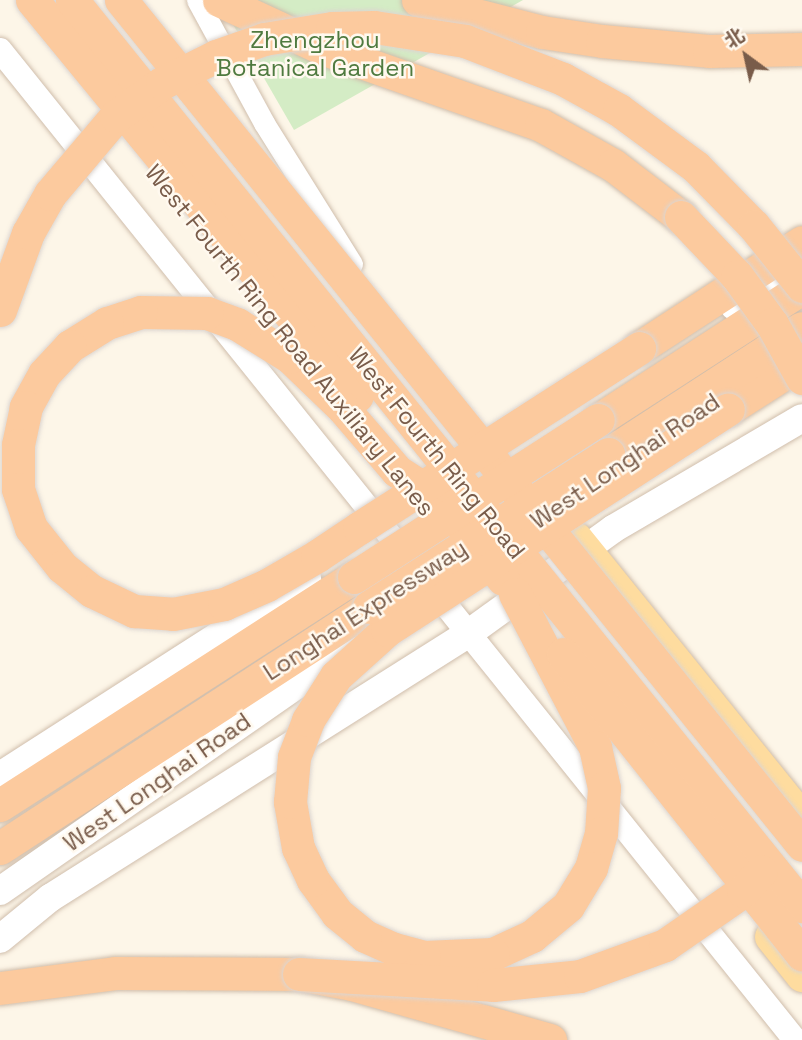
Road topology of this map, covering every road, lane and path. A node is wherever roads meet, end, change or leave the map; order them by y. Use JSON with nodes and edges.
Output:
{"nodes":[{"id":1,"x":13,"y":0,"type":"edge"},
{"id":2,"x":32,"y":0,"type":"edge"},
{"id":3,"x":72,"y":0,"type":"edge"},
{"id":4,"x":121,"y":0,"type":"edge"},
{"id":5,"x":142,"y":0,"type":"edge"},
{"id":6,"x":197,"y":0,"type":"edge"},
{"id":7,"x":219,"y":0,"type":"edge"},
{"id":8,"x":418,"y":0,"type":"edge"},
{"id":9,"x":802,"y":49,"type":"edge"},
{"id":10,"x":0,"y":50,"type":"edge"},
{"id":11,"x":802,"y":242,"type":"edge"},
{"id":12,"x":802,"y":262,"type":"edge"},
{"id":13,"x":352,"y":264,"type":"junction"},
{"id":14,"x":802,"y":287,"type":"edge"},
{"id":15,"x":0,"y":310,"type":"edge"},
{"id":16,"x":802,"y":328,"type":"edge"},
{"id":17,"x":802,"y":345,"type":"edge"},
{"id":18,"x":802,"y":362,"type":"edge"},
{"id":19,"x":802,"y":378,"type":"edge"},
{"id":20,"x":802,"y":418,"type":"edge"},
{"id":21,"x":506,"y":452,"type":"junction"},
{"id":22,"x":434,"y":503,"type":"junction"},
{"id":23,"x":552,"y":509,"type":"junction"},
{"id":24,"x":386,"y":529,"type":"junction"},
{"id":25,"x":585,"y":549,"type":"junction"},
{"id":26,"x":472,"y":564,"type":"junction"},
{"id":27,"x":434,"y":589,"type":"junction"},
{"id":28,"x":510,"y":599,"type":"junction"},
{"id":29,"x":469,"y":633,"type":"junction"},
{"id":30,"x":0,"y":776,"type":"edge"},
{"id":31,"x":0,"y":805,"type":"edge"},
{"id":32,"x":802,"y":818,"type":"edge"},
{"id":33,"x":802,"y":845,"type":"edge"},
{"id":34,"x":0,"y":848,"type":"edge"},
{"id":35,"x":0,"y":891,"type":"edge"},
{"id":36,"x":802,"y":906,"type":"edge"},
{"id":37,"x":0,"y":939,"type":"edge"},
{"id":38,"x":802,"y":955,"type":"edge"},
{"id":39,"x":299,"y":974,"type":"junction"},
{"id":40,"x":802,"y":976,"type":"edge"},
{"id":41,"x":0,"y":988,"type":"edge"},
{"id":42,"x":550,"y":1040,"type":"edge"},
{"id":43,"x":795,"y":1040,"type":"edge"}],
"edges":[{"from":1,"to":22,"type":"main road","name":"West Fourth Ring Road Auxiliary Lanes"},
{"from":2,"to":22,"type":"highway","bridge":true},
{"from":3,"to":36,"type":"highway","name":"West Fourth Ring Road","bridge":true},
{"from":4,"to":33,"type":"highway","name":"West Fourth Ring Road","bridge":true},
{"from":5,"to":13,"type":"main road"},
{"from":6,"to":13,"type":"street"},
{"from":7,"to":19,"type":"highway","bridge":true},
{"from":8,"to":9,"type":"highway"},
{"from":10,"to":24,"type":"street"},
{"from":11,"to":22,"type":"highway","bridge":true},
{"from":12,"to":21,"type":"main road"},
{"from":13,"to":21,"type":"main road"},
{"from":14,"to":15,"type":"highway","bridge":true},
{"from":14,"to":31,"type":"highway","name":"Longhai Expressway","bridge":true},
{"from":16,"to":34,"type":"highway","name":"Longhai Expressway","bridge":true},
{"from":17,"to":23,"type":"main road","name":"West Longhai Road"},
{"from":18,"to":28,"type":"highway","bridge":true},
{"from":20,"to":25,"type":"main road","name":"West Longhai Road"},
{"from":21,"to":22,"type":"main road"},
{"from":21,"to":23,"type":"main road"},
{"from":22,"to":24,"type":"main road"},
{"from":22,"to":26,"type":"main road","name":"West Fourth Ring Road Auxiliary Lanes"},
{"from":22,"to":28,"type":"highway","bridge":true},
{"from":23,"to":25,"type":"main road"},
{"from":23,"to":26,"type":"main road","name":"West Longhai Road"},
{"from":24,"to":27,"type":"street"},
{"from":24,"to":30,"type":"main road"},
{"from":25,"to":28,"type":"main road","name":"West Longhai Road"},
{"from":25,"to":32,"type":"main road"},
{"from":26,"to":27,"type":"main road","name":"West Longhai Road"},
{"from":26,"to":28,"type":"main road","name":"West Fourth Ring Road Auxiliary Lanes"},
{"from":27,"to":29,"type":"street"},
{"from":27,"to":35,"type":"main road","name":"West Longhai Road"},
{"from":28,"to":29,"type":"main road","name":"West Longhai Road"},
{"from":28,"to":38,"type":"highway","bridge":true},
{"from":28,"to":40,"type":"main road","name":"West Fourth Ring Road Auxiliary Lanes"},
{"from":29,"to":37,"type":"main road","name":"West Longhai Road"},
{"from":29,"to":43,"type":"street"},
{"from":32,"to":39,"type":"highway","bridge":true},
{"from":39,"to":41,"type":"highway"},
{"from":39,"to":42,"type":"highway","bridge":true}]}
